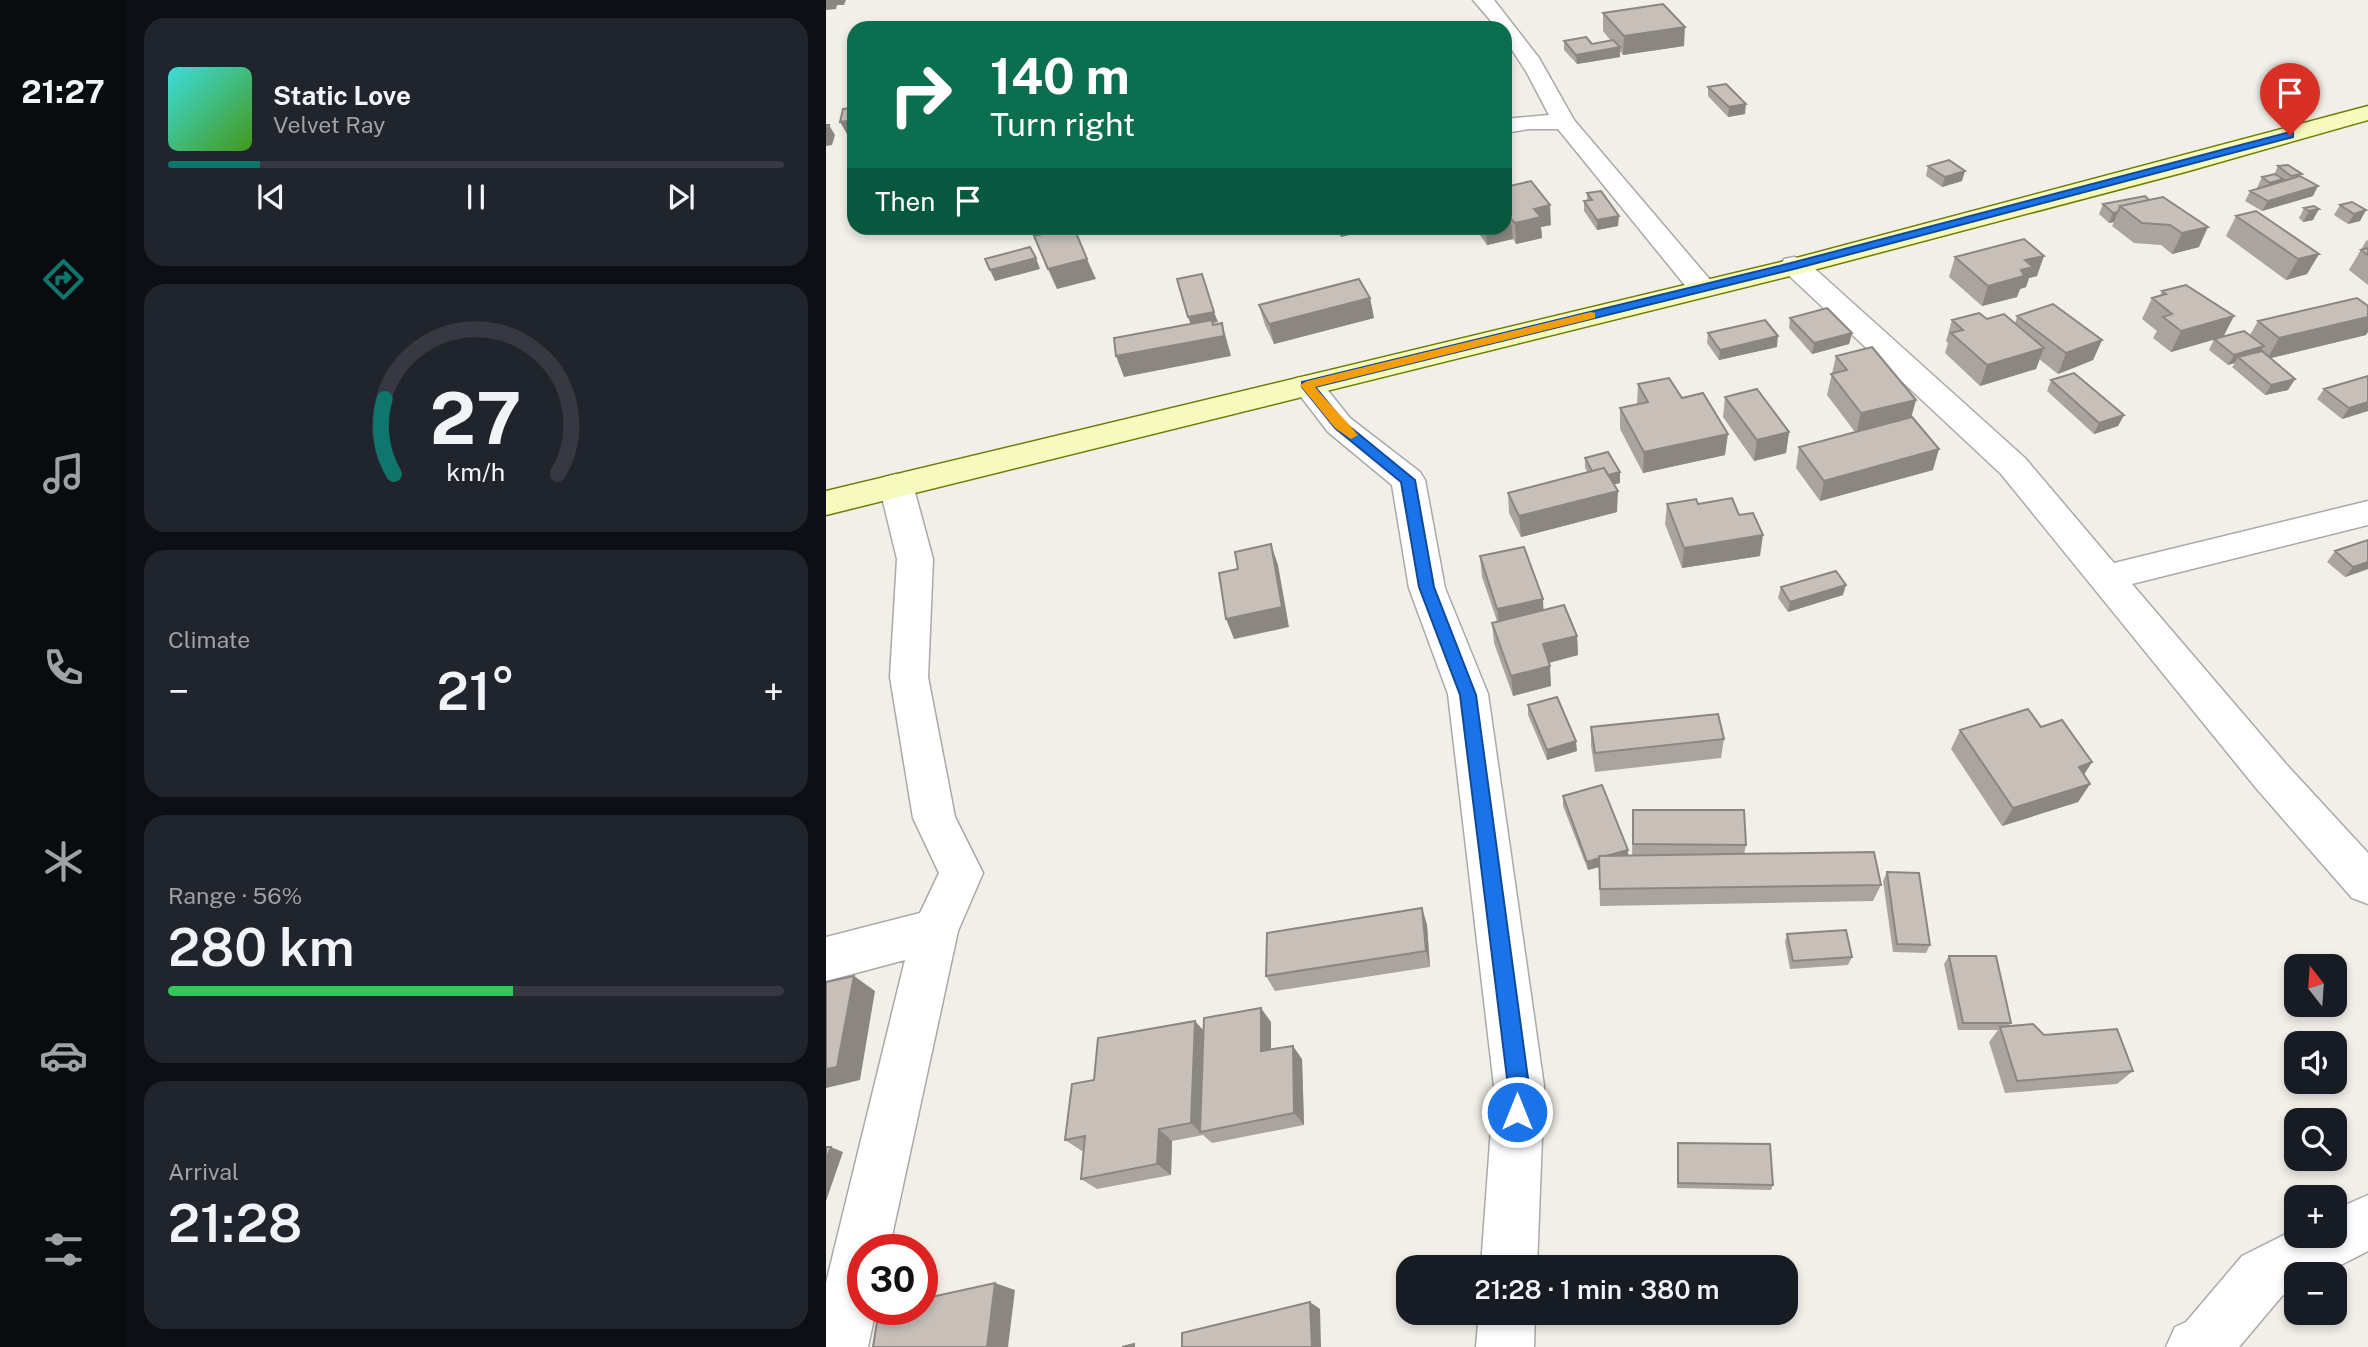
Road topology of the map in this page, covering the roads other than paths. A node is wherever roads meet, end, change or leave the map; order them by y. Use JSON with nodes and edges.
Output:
{"nodes":[{"id":1,"x":1483,"y":0,"type":"edge"},
{"id":2,"x":1503,"y":21,"type":"edge"},
{"id":3,"x":1512,"y":31,"type":"edge"},
{"id":4,"x":2368,"y":113,"type":"edge"},
{"id":5,"x":1564,"y":122,"type":"junction"},
{"id":6,"x":1512,"y":125,"type":"edge"},
{"id":7,"x":1794,"y":265,"type":"junction"},
{"id":8,"x":1702,"y":288,"type":"junction"},
{"id":9,"x":1307,"y":385,"type":"junction"},
{"id":10,"x":896,"y":485,"type":"junction"},
{"id":11,"x":826,"y":503,"type":"edge"},
{"id":12,"x":2368,"y":513,"type":"edge"},
{"id":13,"x":2106,"y":578,"type":"junction"},
{"id":14,"x":2368,"y":884,"type":"edge"},
{"id":15,"x":935,"y":931,"type":"junction"},
{"id":16,"x":826,"y":958,"type":"edge"},
{"id":17,"x":2368,"y":1222,"type":"edge"},
{"id":18,"x":1510,"y":1255,"type":"edge"},
{"id":19,"x":1506,"y":1325,"type":"edge"},
{"id":20,"x":839,"y":1347,"type":"edge"},
{"id":21,"x":1505,"y":1347,"type":"edge"},
{"id":22,"x":2195,"y":1347,"type":"edge"}],
"edges":[{"from":1,"to":2,"type":"street"},
{"from":3,"to":5,"type":"street"},
{"from":4,"to":7,"type":"street"},
{"from":5,"to":6,"type":"street"},
{"from":5,"to":8,"type":"street"},
{"from":7,"to":8,"type":"street"},
{"from":7,"to":13,"type":"street"},
{"from":8,"to":9,"type":"street"},
{"from":9,"to":10,"type":"street"},
{"from":9,"to":18,"type":"street"},
{"from":10,"to":11,"type":"street"},
{"from":10,"to":15,"type":"street"},
{"from":12,"to":13,"type":"street"},
{"from":13,"to":14,"type":"street"},
{"from":15,"to":16,"type":"street"},
{"from":15,"to":20,"type":"street"},
{"from":17,"to":22,"type":"street"},
{"from":19,"to":21,"type":"street"}]}
